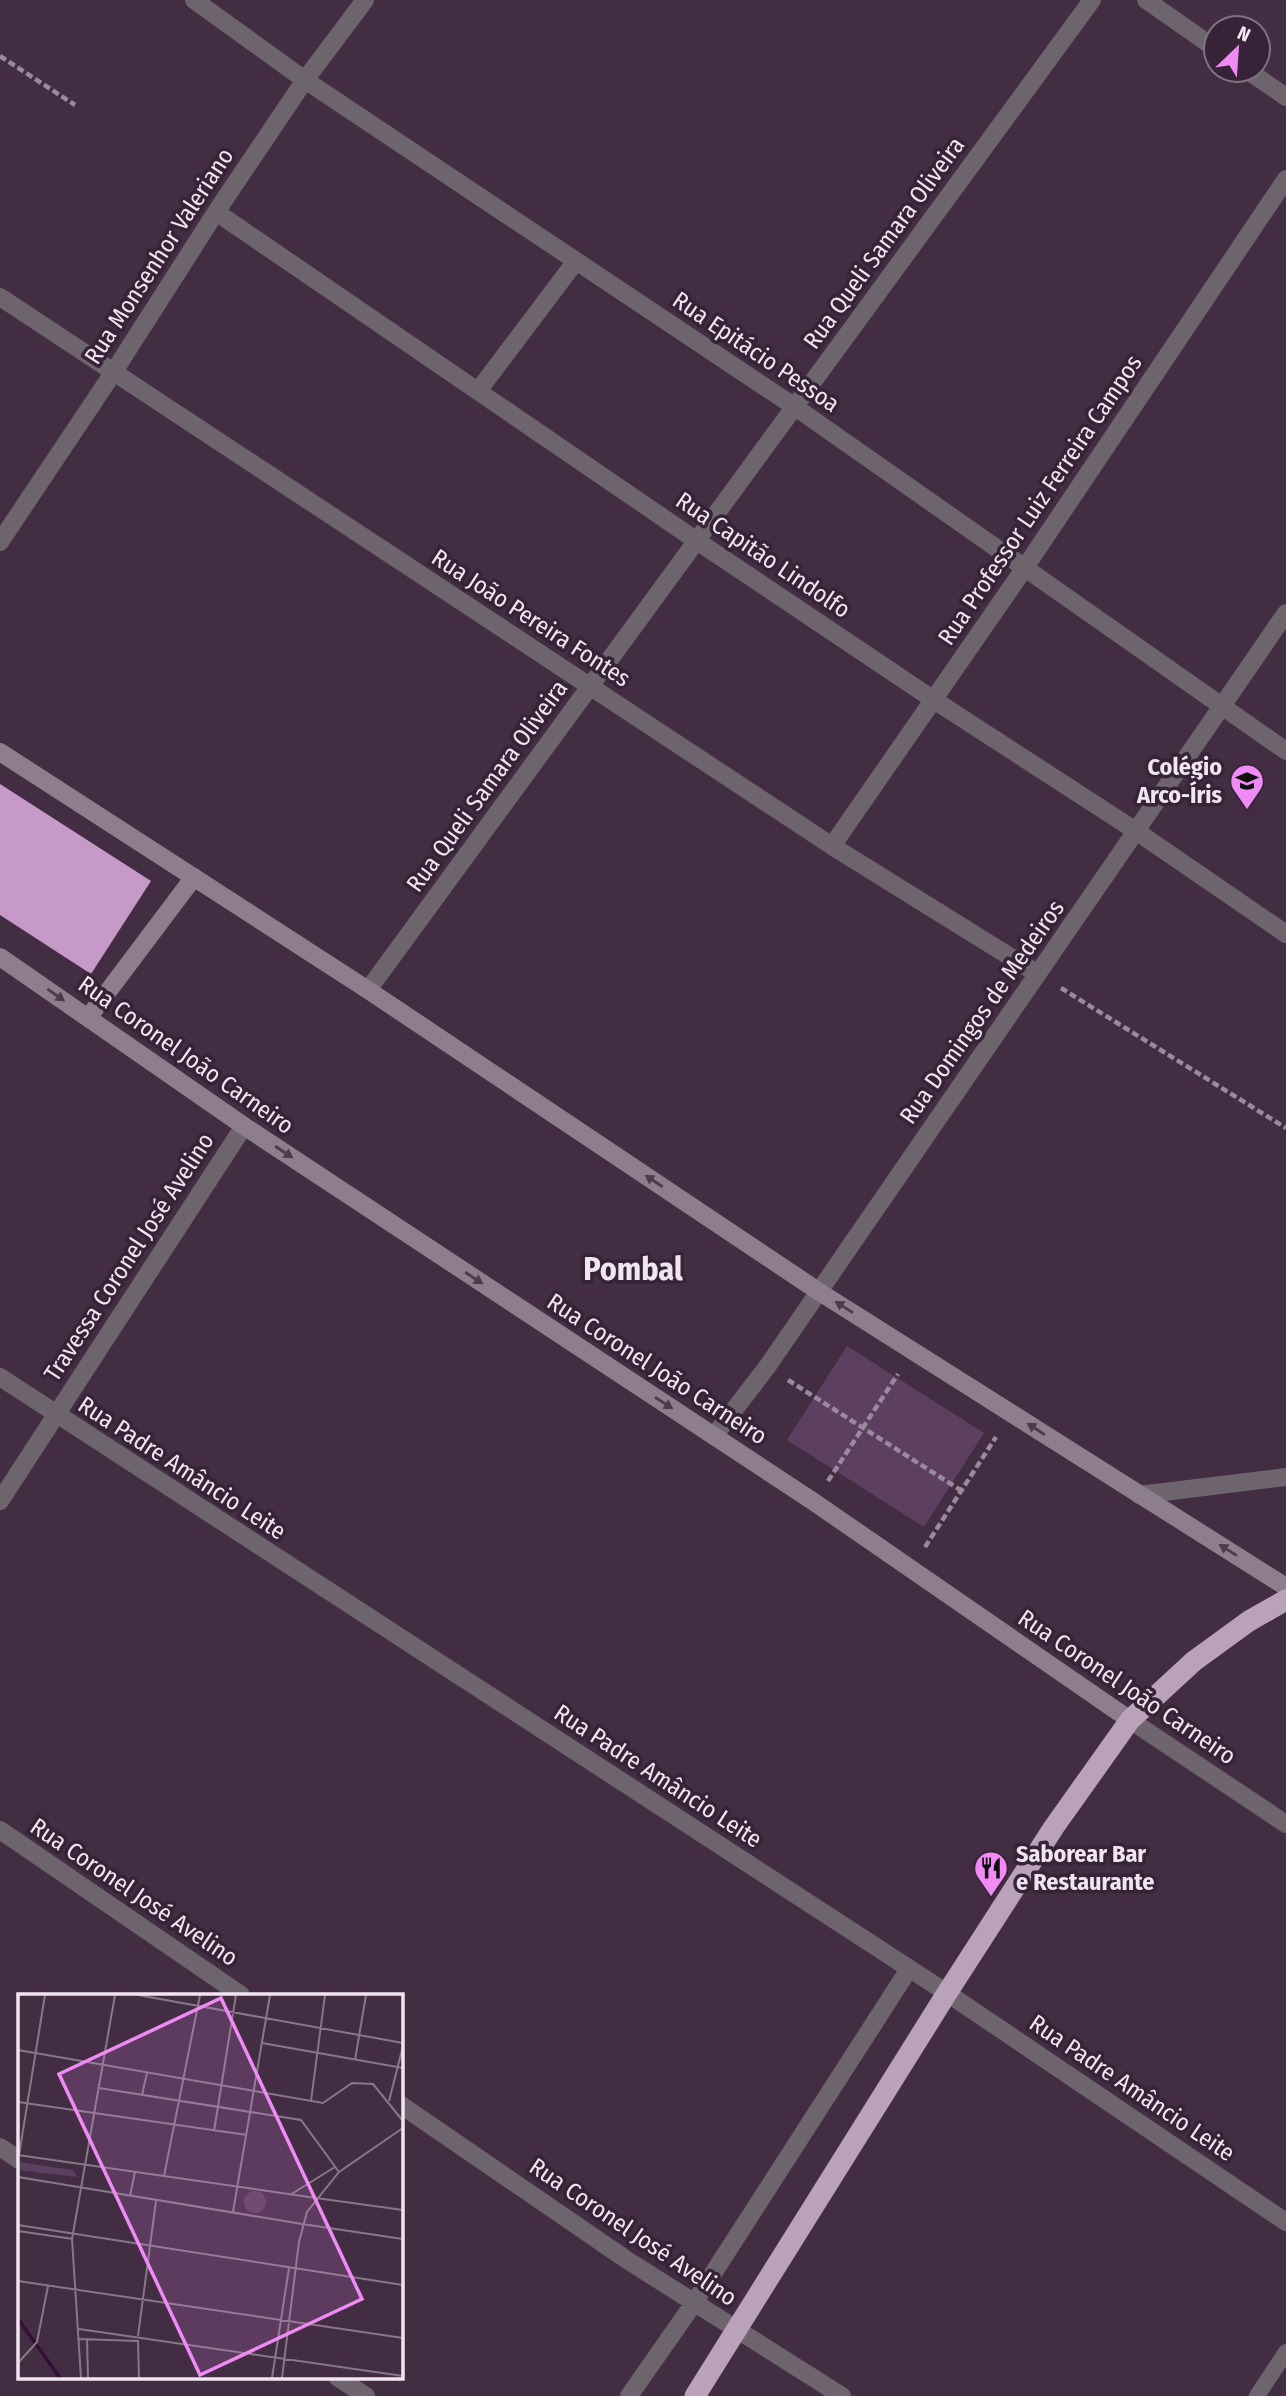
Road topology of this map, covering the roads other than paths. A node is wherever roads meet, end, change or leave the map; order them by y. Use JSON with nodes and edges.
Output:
{"nodes":[{"id":1,"x":194,"y":0,"type":"edge"},
{"id":2,"x":365,"y":0,"type":"edge"},
{"id":3,"x":1092,"y":0,"type":"edge"},
{"id":4,"x":1146,"y":0,"type":"edge"},
{"id":5,"x":1202,"y":39,"type":"edge"},
{"id":6,"x":305,"y":80,"type":"junction"},
{"id":7,"x":1267,"y":84,"type":"edge"},
{"id":8,"x":1286,"y":97,"type":"edge"},
{"id":9,"x":1286,"y":179,"type":"edge"},
{"id":10,"x":216,"y":212,"type":"junction"},
{"id":11,"x":576,"y":261,"type":"junction"},
{"id":12,"x":0,"y":298,"type":"edge"},
{"id":13,"x":113,"y":373,"type":"junction"},
{"id":14,"x":478,"y":391,"type":"junction"},
{"id":15,"x":795,"y":407,"type":"junction"},
{"id":16,"x":696,"y":541,"type":"junction"},
{"id":17,"x":0,"y":542,"type":"edge"},
{"id":18,"x":1024,"y":569,"type":"junction"},
{"id":19,"x":1286,"y":613,"type":"edge"},
{"id":20,"x":590,"y":687,"type":"junction"},
{"id":21,"x":934,"y":700,"type":"junction"},
{"id":22,"x":1223,"y":706,"type":"junction"},
{"id":23,"x":1286,"y":751,"type":"edge"},
{"id":24,"x":0,"y":752,"type":"edge"},
{"id":25,"x":1136,"y":831,"type":"junction"},
{"id":26,"x":832,"y":846,"type":"junction"},
{"id":27,"x":194,"y":877,"type":"junction"},
{"id":28,"x":1286,"y":934,"type":"edge"},
{"id":29,"x":0,"y":957,"type":"edge"},
{"id":30,"x":1038,"y":974,"type":"junction"},
{"id":31,"x":368,"y":990,"type":"junction"},
{"id":32,"x":88,"y":1018,"type":"junction"},
{"id":33,"x":244,"y":1126,"type":"junction"},
{"id":34,"x":818,"y":1291,"type":"junction"},
{"id":35,"x":0,"y":1377,"type":"edge"},
{"id":36,"x":56,"y":1415,"type":"junction"},
{"id":37,"x":714,"y":1436,"type":"junction"},
{"id":38,"x":1286,"y":1477,"type":"edge"},
{"id":39,"x":1139,"y":1495,"type":"junction"},
{"id":40,"x":0,"y":1501,"type":"edge"},
{"id":41,"x":1286,"y":1587,"type":"edge"},
{"id":42,"x":1286,"y":1600,"type":"edge"},
{"id":43,"x":1130,"y":1720,"type":"junction"},
{"id":44,"x":1286,"y":1824,"type":"edge"},
{"id":45,"x":0,"y":1830,"type":"edge"},
{"id":46,"x":909,"y":1969,"type":"junction"},
{"id":47,"x":947,"y":1993,"type":"junction"},
{"id":48,"x":240,"y":1994,"type":"edge"},
{"id":49,"x":402,"y":2106,"type":"edge"},
{"id":50,"x":0,"y":2147,"type":"edge"},
{"id":51,"x":18,"y":2159,"type":"edge"},
{"id":52,"x":1286,"y":2222,"type":"edge"},
{"id":53,"x":694,"y":2303,"type":"junction"},
{"id":54,"x":737,"y":2330,"type":"junction"},
{"id":55,"x":1286,"y":2352,"type":"edge"},
{"id":56,"x":339,"y":2378,"type":"edge"},
{"id":57,"x":366,"y":2396,"type":"edge"},
{"id":58,"x":629,"y":2396,"type":"edge"},
{"id":59,"x":695,"y":2396,"type":"edge"},
{"id":60,"x":842,"y":2396,"type":"edge"},
{"id":61,"x":1257,"y":2396,"type":"edge"}],
"edges":[{"from":1,"to":6,"type":"street","name":"Rua Epitácio Pessoa"},
{"from":2,"to":6,"type":"street","name":"Rua Monsenhor Valeriano"},
{"from":3,"to":15,"type":"street","name":"Rua Queli Samara Oliveira"},
{"from":4,"to":5,"type":"street"},
{"from":6,"to":10,"type":"street","name":"Rua Monsenhor Valeriano"},
{"from":6,"to":11,"type":"street","name":"Rua Epitácio Pessoa"},
{"from":7,"to":8,"type":"street"},
{"from":9,"to":18,"type":"street","name":"Rua Professor Luiz Ferreira Campos"},
{"from":10,"to":13,"type":"street","name":"Rua Monsenhor Valeriano"},
{"from":10,"to":14,"type":"street","name":"Rua Capitão Lindolfo"},
{"from":11,"to":14,"type":"street"},
{"from":11,"to":15,"type":"street","name":"Rua Epitácio Pessoa"},
{"from":12,"to":13,"type":"street","name":"Rua João Pereira Fontes"},
{"from":13,"to":17,"type":"street","name":"Rua Monsenhor Valeriano"},
{"from":13,"to":20,"type":"street","name":"Rua João Pereira Fontes"},
{"from":14,"to":16,"type":"street","name":"Rua Capitão Lindolfo"},
{"from":15,"to":16,"type":"street","name":"Rua Queli Samara Oliveira"},
{"from":15,"to":18,"type":"street","name":"Rua Epitácio Pessoa"},
{"from":16,"to":20,"type":"street","name":"Rua Queli Samara Oliveira"},
{"from":16,"to":21,"type":"street","name":"Rua Capitão Lindolfo"},
{"from":18,"to":21,"type":"street","name":"Rua Professor Luiz Ferreira Campos"},
{"from":18,"to":22,"type":"street","name":"Rua Epitácio Pessoa"},
{"from":19,"to":22,"type":"street","name":"Rua Domingos de Medeiros"},
{"from":20,"to":26,"type":"street","name":"Rua João Pereira Fontes"},
{"from":20,"to":31,"type":"street","name":"Rua Queli Samara Oliveira"},
{"from":21,"to":25,"type":"street","name":"Rua Capitão Lindolfo"},
{"from":21,"to":26,"type":"street","name":"Rua Professor Luiz Ferreira Campos"},
{"from":22,"to":23,"type":"street","name":"Rua Epitácio Pessoa"},
{"from":22,"to":25,"type":"street","name":"Rua Domingos de Medeiros"},
{"from":24,"to":27,"type":"main road"},
{"from":25,"to":28,"type":"street","name":"Rua Capitão Lindolfo"},
{"from":25,"to":30,"type":"street","name":"Rua Domingos de Medeiros"},
{"from":26,"to":30,"type":"street","name":"Rua João Pereira Fontes"},
{"from":27,"to":31,"type":"main road"},
{"from":27,"to":32,"type":"main road"},
{"from":29,"to":32,"type":"main road","name":"Rua Coronel João Carneiro","one_way":true},
{"from":30,"to":34,"type":"street","name":"Rua Domingos de Medeiros"},
{"from":34,"to":31,"type":"main road","one_way":true},
{"from":32,"to":33,"type":"main road","name":"Rua Coronel João Carneiro"},
{"from":33,"to":36,"type":"street","name":"Travessa Coronel José Avelino"},
{"from":33,"to":37,"type":"main road","name":"Rua Coronel João Carneiro","one_way":true},
{"from":34,"to":37,"type":"street","name":"Rua Domingos de Medeiros"},
{"from":39,"to":34,"type":"main road","one_way":true},
{"from":35,"to":36,"type":"street","name":"Rua Padre Amâncio Leite"},
{"from":36,"to":40,"type":"street","name":"Travessa Coronel José Avelino"},
{"from":36,"to":46,"type":"street","name":"Rua Padre Amâncio Leite"},
{"from":37,"to":43,"type":"main road","name":"Rua Coronel João Carneiro"},
{"from":38,"to":39,"type":"street"},
{"from":41,"to":39,"type":"main road","one_way":true},
{"from":42,"to":43,"type":"highway"},
{"from":43,"to":44,"type":"street","name":"Rua Coronel João Carneiro"},
{"from":43,"to":47,"type":"highway"},
{"from":45,"to":48,"type":"street","name":"Rua Coronel José Avelino"},
{"from":46,"to":47,"type":"street","name":"Rua Padre Amâncio Leite"},
{"from":46,"to":53,"type":"street"},
{"from":47,"to":52,"type":"street","name":"Rua Padre Amâncio Leite"},
{"from":47,"to":54,"type":"highway"},
{"from":49,"to":53,"type":"street","name":"Rua Coronel José Avelino"},
{"from":50,"to":51,"type":"street"},
{"from":53,"to":54,"type":"street","name":"Rua Coronel José Avelino"},
{"from":53,"to":58,"type":"street"},
{"from":54,"to":59,"type":"highway"},
{"from":54,"to":60,"type":"street","name":"Rua Coronel José Avelino"},
{"from":55,"to":61,"type":"lane"},
{"from":56,"to":57,"type":"street"}]}
